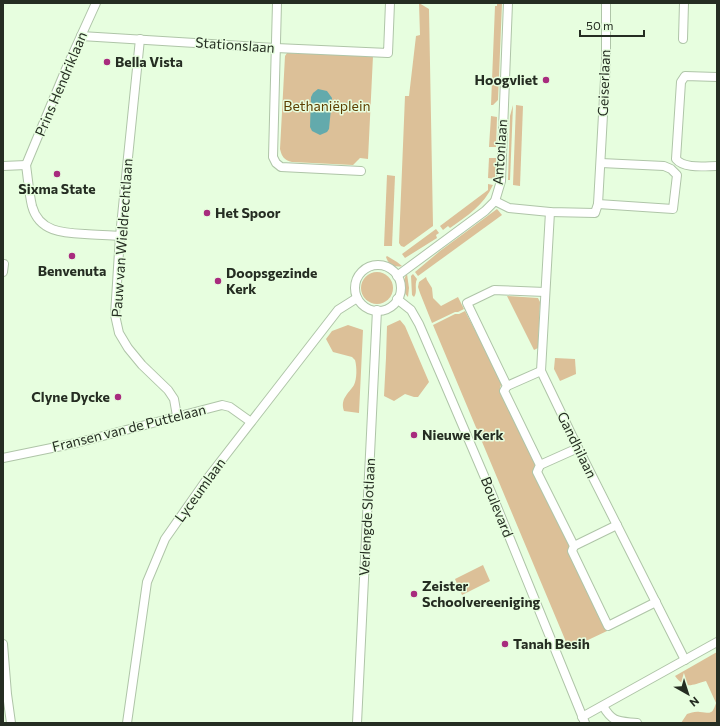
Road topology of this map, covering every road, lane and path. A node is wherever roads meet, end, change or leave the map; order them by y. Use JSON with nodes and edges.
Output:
{"nodes":[{"id":1,"x":96,"y":3,"type":"edge"},
{"id":2,"x":277,"y":3,"type":"edge"},
{"id":3,"x":390,"y":3,"type":"edge"},
{"id":4,"x":508,"y":3,"type":"edge"},
{"id":5,"x":606,"y":3,"type":"edge"},
{"id":6,"x":684,"y":3,"type":"edge"},
{"id":7,"x":81,"y":36,"type":"junction"},
{"id":8,"x":683,"y":38,"type":"dead end"},
{"id":9,"x":140,"y":39,"type":"junction"},
{"id":10,"x":276,"y":48,"type":"junction"},
{"id":11,"x":717,"y":77,"type":"edge"},
{"id":12,"x":601,"y":163,"type":"junction"},
{"id":13,"x":26,"y":165,"type":"junction"},
{"id":14,"x":3,"y":166,"type":"edge"},
{"id":15,"x":717,"y":166,"type":"edge"},
{"id":16,"x":361,"y":171,"type":"dead end"},
{"id":17,"x":494,"y":201,"type":"junction"},
{"id":18,"x":598,"y":204,"type":"junction"},
{"id":19,"x":550,"y":212,"type":"junction"},
{"id":20,"x":120,"y":236,"type":"junction"},
{"id":21,"x":4,"y":264,"type":"edge"},
{"id":22,"x":3,"y":272,"type":"edge"},
{"id":23,"x":397,"y":276,"type":"junction"},
{"id":24,"x":546,"y":292,"type":"junction"},
{"id":25,"x":358,"y":298,"type":"junction"},
{"id":26,"x":397,"y":299,"type":"junction"},
{"id":27,"x":377,"y":310,"type":"junction"},
{"id":28,"x":541,"y":371,"type":"junction"},
{"id":29,"x":507,"y":386,"type":"junction"},
{"id":30,"x":177,"y":416,"type":"junction"},
{"id":31,"x":251,"y":422,"type":"junction"},
{"id":32,"x":578,"y":448,"type":"junction"},
{"id":33,"x":3,"y":458,"type":"edge"},
{"id":34,"x":540,"y":465,"type":"junction"},
{"id":35,"x":617,"y":525,"type":"junction"},
{"id":36,"x":574,"y":546,"type":"junction"},
{"id":37,"x":656,"y":602,"type":"junction"},
{"id":38,"x":717,"y":642,"type":"edge"},
{"id":39,"x":3,"y":644,"type":"edge"},
{"id":40,"x":685,"y":660,"type":"junction"},
{"id":41,"x":603,"y":706,"type":"junction"},
{"id":42,"x":583,"y":720,"type":"edge"},
{"id":43,"x":11,"y":723,"type":"edge"},
{"id":44,"x":127,"y":723,"type":"edge"},
{"id":45,"x":357,"y":723,"type":"edge"},
{"id":46,"x":637,"y":723,"type":"edge"}],
"edges":[{"from":1,"to":7,"type":"street","name":"Prins Hendriklaan"},
{"from":2,"to":10,"type":"street"},
{"from":3,"to":10,"type":"street","name":"Stationslaan"},
{"from":4,"to":17,"type":"street","name":"Antonlaan"},
{"from":5,"to":12,"type":"street","name":"Geiserlaan"},
{"from":6,"to":8,"type":"street"},
{"from":7,"to":9,"type":"street","name":"Stationslaan"},
{"from":7,"to":13,"type":"street","name":"Prins Hendriklaan"},
{"from":9,"to":10,"type":"street","name":"Stationslaan"},
{"from":9,"to":20,"type":"street","name":"Pauw van Wieldrechtlaan"},
{"from":10,"to":16,"type":"street"},
{"from":11,"to":15,"type":"street"},
{"from":12,"to":18,"type":"street","name":"Geiserlaan"},
{"from":12,"to":18,"type":"street"},
{"from":13,"to":14,"type":"street"},
{"from":13,"to":20,"type":"street"},
{"from":17,"to":19,"type":"street"},
{"from":17,"to":23,"type":"street","name":"Antonlaan"},
{"from":18,"to":19,"type":"street"},
{"from":19,"to":24,"type":"street","name":"Gandhilaan"},
{"from":20,"to":30,"type":"street","name":"Pauw van Wieldrechtlaan"},
{"from":21,"to":22,"type":"street"},
{"from":23,"to":25,"type":"street"},
{"from":23,"to":26,"type":"street"},
{"from":24,"to":28,"type":"street","name":"Gandhilaan"},
{"from":24,"to":29,"type":"street"},
{"from":25,"to":27,"type":"street"},
{"from":25,"to":31,"type":"street","name":"Lyceumlaan"},
{"from":26,"to":27,"type":"street"},
{"from":26,"to":42,"type":"street","name":"Boulevard"},
{"from":27,"to":45,"type":"street","name":"Verlengde Slotlaan"},
{"from":28,"to":29,"type":"street"},
{"from":28,"to":32,"type":"street","name":"Gandhilaan"},
{"from":29,"to":34,"type":"street"},
{"from":30,"to":31,"type":"street","name":"Fransen van de Puttelaan"},
{"from":30,"to":33,"type":"street","name":"Fransen van de Puttelaan"},
{"from":31,"to":44,"type":"street","name":"Lyceumlaan"},
{"from":32,"to":34,"type":"street"},
{"from":32,"to":35,"type":"street","name":"Gandhilaan"},
{"from":34,"to":36,"type":"street"},
{"from":35,"to":36,"type":"street"},
{"from":35,"to":37,"type":"street","name":"Gandhilaan"},
{"from":36,"to":37,"type":"street"},
{"from":37,"to":40,"type":"street","name":"Gandhilaan"},
{"from":38,"to":40,"type":"street"},
{"from":39,"to":43,"type":"street"},
{"from":40,"to":41,"type":"street"},
{"from":41,"to":42,"type":"street"},
{"from":41,"to":46,"type":"street"}]}
